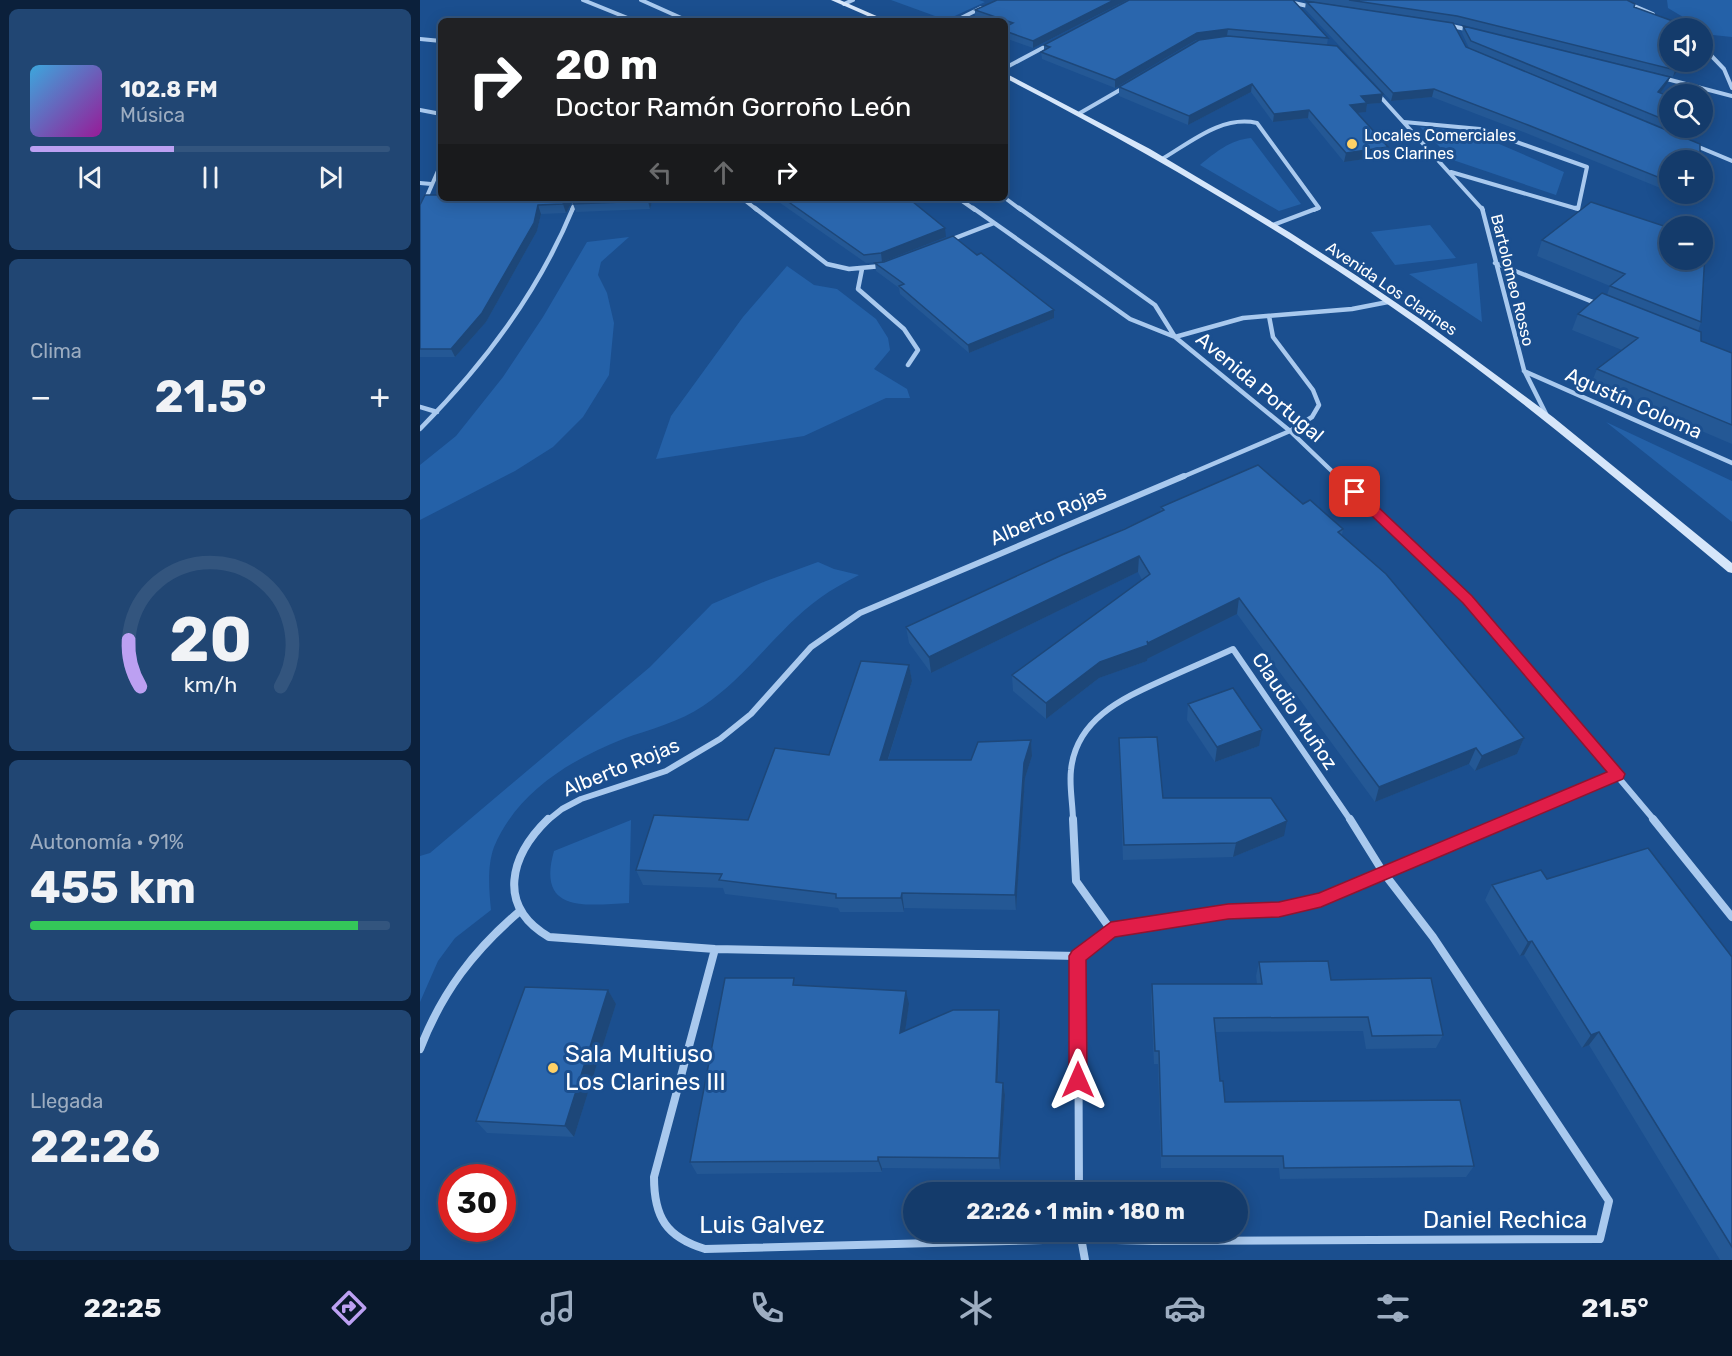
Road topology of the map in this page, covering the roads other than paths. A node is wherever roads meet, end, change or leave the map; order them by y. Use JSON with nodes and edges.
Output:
{"nodes":[{"id":1,"x":583,"y":0,"type":"edge"},
{"id":2,"x":641,"y":0,"type":"edge"},
{"id":3,"x":834,"y":0,"type":"edge"},
{"id":4,"x":853,"y":0,"type":"edge"},
{"id":5,"x":1620,"y":0,"type":"edge"},
{"id":6,"x":1292,"y":2,"type":"edge"},
{"id":7,"x":844,"y":4,"type":"junction"},
{"id":8,"x":986,"y":6,"type":"edge"},
{"id":9,"x":1323,"y":8,"type":"edge"},
{"id":10,"x":1301,"y":11,"type":"edge"},
{"id":11,"x":1655,"y":15,"type":"edge"},
{"id":12,"x":629,"y":18,"type":"edge"},
{"id":13,"x":681,"y":18,"type":"edge"},
{"id":14,"x":878,"y":18,"type":"edge"},
{"id":15,"x":961,"y":18,"type":"edge"},
{"id":16,"x":1444,"y":25,"type":"edge"},
{"id":17,"x":1454,"y":27,"type":"junction"},
{"id":18,"x":1477,"y":32,"type":"edge"},
{"id":19,"x":1458,"y":35,"type":"edge"},
{"id":20,"x":420,"y":39,"type":"edge"},
{"id":21,"x":438,"y":41,"type":"edge"},
{"id":22,"x":1054,"y":42,"type":"edge"},
{"id":23,"x":1713,"y":58,"type":"edge"},
{"id":24,"x":1008,"y":66,"type":"edge"},
{"id":25,"x":1651,"y":76,"type":"edge"},
{"id":26,"x":1008,"y":77,"type":"edge"},
{"id":27,"x":1129,"y":84,"type":"edge"},
{"id":28,"x":1732,"y":88,"type":"edge"},
{"id":29,"x":1374,"y":90,"type":"edge"},
{"id":30,"x":1732,"y":96,"type":"edge"},
{"id":31,"x":420,"y":110,"type":"edge"},
{"id":32,"x":438,"y":113,"type":"edge"},
{"id":33,"x":1080,"y":113,"type":"junction"},
{"id":34,"x":1404,"y":122,"type":"junction"},
{"id":35,"x":1689,"y":143,"type":"edge"},
{"id":36,"x":1162,"y":159,"type":"junction"},
{"id":37,"x":1732,"y":161,"type":"edge"},
{"id":38,"x":438,"y":171,"type":"edge"},
{"id":39,"x":1451,"y":172,"type":"junction"},
{"id":40,"x":420,"y":183,"type":"edge"},
{"id":41,"x":432,"y":184,"type":"junction"},
{"id":42,"x":1008,"y":200,"type":"edge"},
{"id":43,"x":576,"y":201,"type":"edge"},
{"id":44,"x":746,"y":201,"type":"edge"},
{"id":45,"x":962,"y":201,"type":"edge"},
{"id":46,"x":420,"y":212,"type":"edge"},
{"id":47,"x":994,"y":223,"type":"junction"},
{"id":48,"x":1273,"y":225,"type":"junction"},
{"id":49,"x":940,"y":244,"type":"edge"},
{"id":50,"x":891,"y":263,"type":"edge"},
{"id":51,"x":1495,"y":263,"type":"junction"},
{"id":52,"x":862,"y":269,"type":"junction"},
{"id":53,"x":1388,"y":302,"type":"junction"},
{"id":54,"x":1605,"y":307,"type":"edge"},
{"id":55,"x":1269,"y":316,"type":"junction"},
{"id":56,"x":1176,"y":337,"type":"junction"},
{"id":57,"x":908,"y":364,"type":"dead end"},
{"id":58,"x":1524,"y":370,"type":"junction"},
{"id":59,"x":420,"y":407,"type":"edge"},
{"id":60,"x":437,"y":412,"type":"junction"},
{"id":61,"x":1549,"y":419,"type":"junction"},
{"id":62,"x":420,"y":429,"type":"edge"},
{"id":63,"x":1290,"y":430,"type":"junction"},
{"id":64,"x":1732,"y":463,"type":"edge"},
{"id":65,"x":1732,"y":569,"type":"edge"},
{"id":66,"x":1617,"y":774,"type":"junction"},
{"id":67,"x":1383,"y":872,"type":"junction"},
{"id":68,"x":520,"y":911,"type":"junction"},
{"id":69,"x":1732,"y":917,"type":"edge"},
{"id":70,"x":1111,"y":930,"type":"junction"},
{"id":71,"x":715,"y":949,"type":"junction"},
{"id":72,"x":1078,"y":956,"type":"junction"},
{"id":73,"x":420,"y":1049,"type":"edge"},
{"id":74,"x":1079,"y":1182,"type":"edge"},
{"id":75,"x":1248,"y":1241,"type":"edge"},
{"id":76,"x":903,"y":1242,"type":"edge"},
{"id":77,"x":1081,"y":1242,"type":"edge"},
{"id":78,"x":1085,"y":1260,"type":"edge"}],
"edges":[{"from":1,"to":12,"type":"street"},
{"from":2,"to":13,"type":"street"},
{"from":3,"to":7,"type":"street"},
{"from":4,"to":7,"type":"street"},
{"from":5,"to":11,"type":"street"},
{"from":6,"to":9,"type":"street"},
{"from":6,"to":10,"type":"street"},
{"from":7,"to":14,"type":"street"},
{"from":8,"to":15,"type":"street"},
{"from":16,"to":17,"type":"street"},
{"from":17,"to":18,"type":"street"},
{"from":17,"to":19,"type":"street"},
{"from":20,"to":21,"type":"street"},
{"from":22,"to":24,"type":"street"},
{"from":23,"to":28,"type":"street"},
{"from":25,"to":30,"type":"street"},
{"from":26,"to":33,"type":"street","name":"Avenida Los Clarines"},
{"from":27,"to":33,"type":"street"},
{"from":29,"to":34,"type":"street","name":"Bartolomeo Rosso"},
{"from":31,"to":32,"type":"street"},
{"from":33,"to":36,"type":"street","name":"Avenida Los Clarines"},
{"from":34,"to":39,"type":"street","name":"Bartolomeo Rosso"},
{"from":34,"to":39,"type":"street"},
{"from":35,"to":37,"type":"street"},
{"from":36,"to":48,"type":"street","name":"Avenida Los Clarines"},
{"from":36,"to":48,"type":"street"},
{"from":38,"to":41,"type":"street"},
{"from":39,"to":51,"type":"street","name":"Bartolomeo Rosso"},
{"from":40,"to":41,"type":"street"},
{"from":41,"to":46,"type":"street"},
{"from":42,"to":56,"type":"street","name":"Avenida Portugal"},
{"from":43,"to":60,"type":"street"},
{"from":44,"to":52,"type":"street"},
{"from":45,"to":47,"type":"street","name":"Avenida Portugal"},
{"from":47,"to":49,"type":"street"},
{"from":47,"to":56,"type":"street","name":"Avenida Portugal"},
{"from":48,"to":53,"type":"street","name":"Avenida Los Clarines"},
{"from":50,"to":52,"type":"street"},
{"from":51,"to":54,"type":"street"},
{"from":51,"to":58,"type":"street","name":"Bartolomeo Rosso"},
{"from":52,"to":57,"type":"street"},
{"from":53,"to":55,"type":"street"},
{"from":53,"to":61,"type":"street","name":"Avenida Los Clarines"},
{"from":55,"to":56,"type":"street"},
{"from":55,"to":63,"type":"street","name":"Alberto Rojas"},
{"from":56,"to":63,"type":"street","name":"Avenida Portugal"},
{"from":58,"to":61,"type":"street","name":"Bartolomeo Rosso"},
{"from":58,"to":64,"type":"street","name":"Agustín Coloma"},
{"from":59,"to":60,"type":"street"},
{"from":60,"to":62,"type":"street"},
{"from":61,"to":65,"type":"street","name":"Avenida Los Clarines"},
{"from":63,"to":66,"type":"street","name":"Avenida Portugal"},
{"from":63,"to":68,"type":"street","name":"Alberto Rojas"},
{"from":66,"to":67,"type":"street"},
{"from":66,"to":69,"type":"street","name":"Avenida Portugal"},
{"from":67,"to":70,"type":"street"},
{"from":67,"to":70,"type":"street","name":"Claudio Muñoz"},
{"from":67,"to":75,"type":"street","name":"Daniel Rechica"},
{"from":68,"to":71,"type":"street"},
{"from":68,"to":73,"type":"street"},
{"from":70,"to":72,"type":"street"},
{"from":71,"to":72,"type":"street"},
{"from":71,"to":76,"type":"street","name":"Luis Galvez"},
{"from":72,"to":74,"type":"street"},
{"from":77,"to":78,"type":"street"}]}
